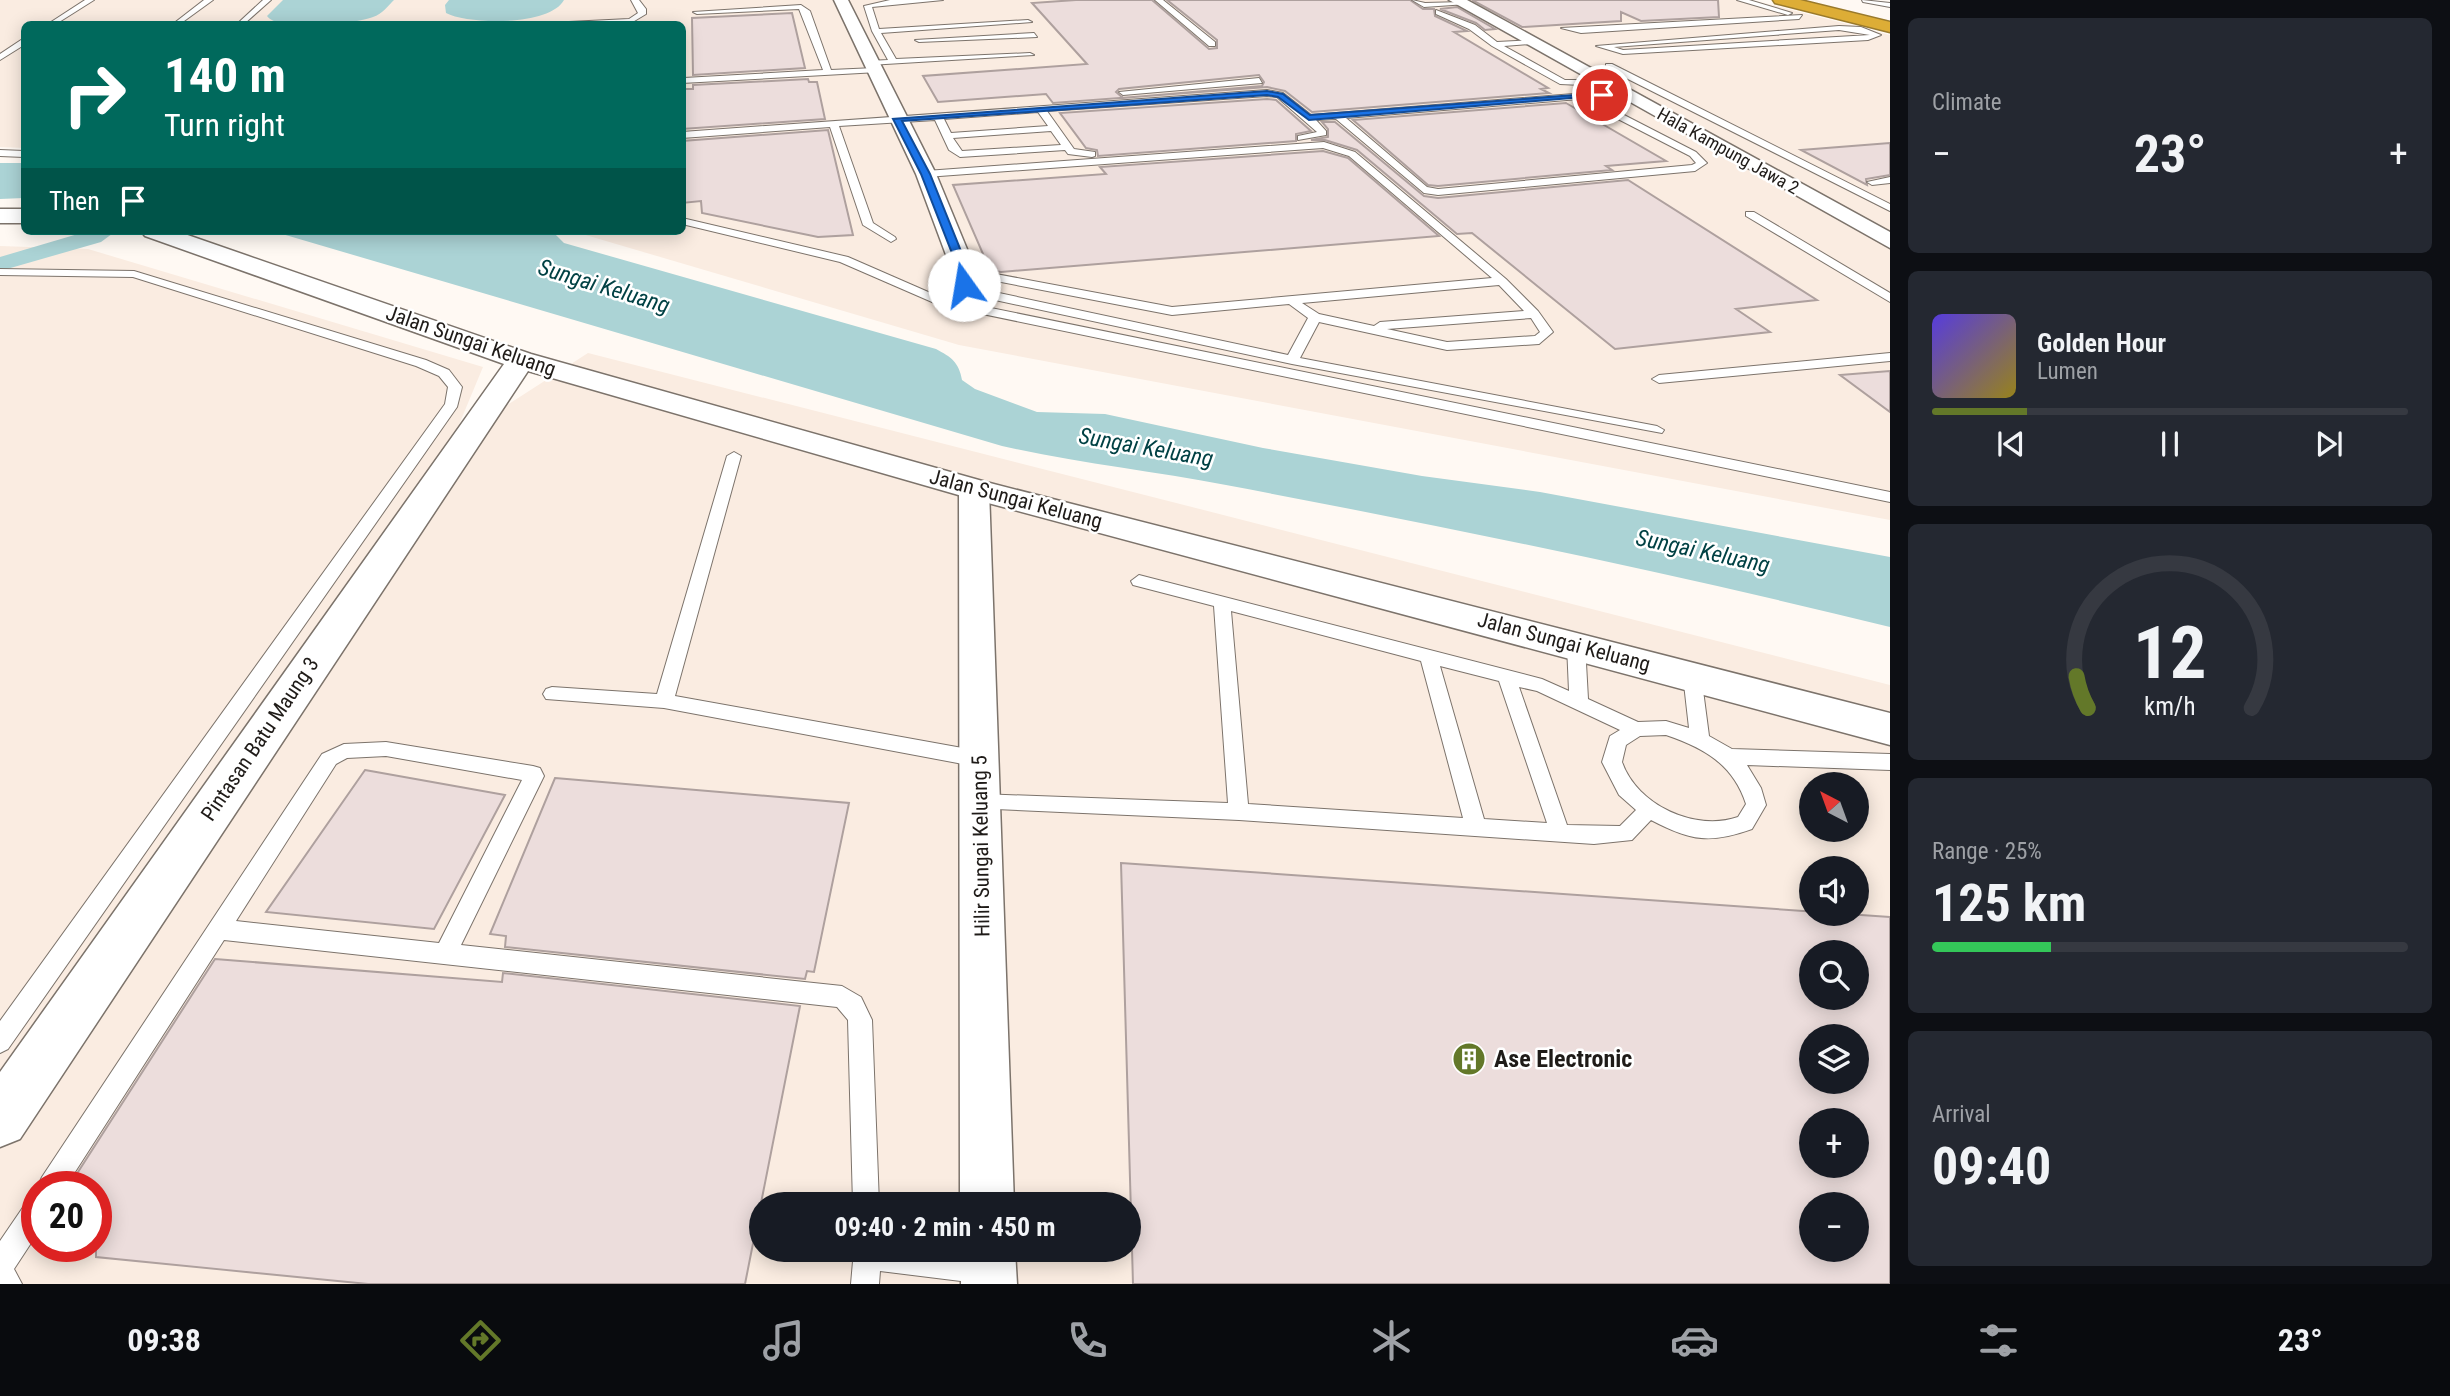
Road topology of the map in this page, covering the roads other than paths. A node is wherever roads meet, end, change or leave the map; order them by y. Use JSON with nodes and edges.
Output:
{"nodes":[{"id":1,"x":90,"y":0,"type":"edge"},
{"id":2,"x":209,"y":0,"type":"edge"},
{"id":3,"x":267,"y":0,"type":"edge"},
{"id":4,"x":635,"y":0,"type":"edge"},
{"id":5,"x":841,"y":0,"type":"edge"},
{"id":6,"x":939,"y":0,"type":"edge"},
{"id":7,"x":1159,"y":0,"type":"edge"},
{"id":8,"x":1416,"y":0,"type":"edge"},
{"id":9,"x":1741,"y":0,"type":"edge"},
{"id":10,"x":1781,"y":0,"type":"edge"},
{"id":11,"x":1793,"y":0,"type":"edge"},
{"id":12,"x":1815,"y":0,"type":"edge"},
{"id":13,"x":1833,"y":0,"type":"edge"},
{"id":14,"x":1866,"y":0,"type":"edge"},
{"id":15,"x":1460,"y":2,"type":"edge"},
{"id":16,"x":1890,"y":5,"type":"edge"},
{"id":17,"x":696,"y":12,"type":"dead end"},
{"id":18,"x":1440,"y":12,"type":"dead end"},
{"id":19,"x":1799,"y":18,"type":"junction"},
{"id":20,"x":57,"y":21,"type":"edge"},
{"id":21,"x":180,"y":21,"type":"edge"},
{"id":22,"x":243,"y":21,"type":"edge"},
{"id":23,"x":633,"y":21,"type":"edge"},
{"id":24,"x":1890,"y":21,"type":"edge"},
{"id":25,"x":1028,"y":22,"type":"dead end"},
{"id":26,"x":1565,"y":28,"type":"dead end"},
{"id":27,"x":1829,"y":29,"type":"junction"},
{"id":28,"x":876,"y":31,"type":"junction"},
{"id":29,"x":1034,"y":35,"type":"dead end"},
{"id":30,"x":897,"y":41,"type":"dead end"},
{"id":31,"x":911,"y":41,"type":"dead end"},
{"id":32,"x":883,"y":42,"type":"junction"},
{"id":33,"x":1531,"y":42,"type":"junction"},
{"id":34,"x":21,"y":44,"type":"edge"},
{"id":35,"x":1212,"y":44,"type":"dead end"},
{"id":36,"x":1495,"y":44,"type":"junction"},
{"id":37,"x":888,"y":52,"type":"junction"},
{"id":38,"x":0,"y":58,"type":"edge"},
{"id":39,"x":893,"y":62,"type":"junction"},
{"id":40,"x":873,"y":66,"type":"junction"},
{"id":41,"x":828,"y":72,"type":"junction"},
{"id":42,"x":1606,"y":74,"type":"junction"},
{"id":43,"x":1259,"y":80,"type":"dead end"},
{"id":44,"x":686,"y":81,"type":"edge"},
{"id":45,"x":1110,"y":93,"type":"dead end"},
{"id":46,"x":1623,"y":93,"type":"junction"},
{"id":47,"x":1582,"y":97,"type":"junction"},
{"id":48,"x":1042,"y":98,"type":"dead end"},
{"id":49,"x":1041,"y":110,"type":"junction"},
{"id":50,"x":895,"y":115,"type":"junction"},
{"id":51,"x":1338,"y":116,"type":"junction"},
{"id":52,"x":938,"y":117,"type":"junction"},
{"id":53,"x":1309,"y":118,"type":"junction"},
{"id":54,"x":834,"y":124,"type":"junction"},
{"id":55,"x":1054,"y":128,"type":"junction"},
{"id":56,"x":686,"y":135,"type":"edge"},
{"id":57,"x":946,"y":136,"type":"junction"},
{"id":58,"x":1067,"y":147,"type":"junction"},
{"id":59,"x":0,"y":153,"type":"edge"},
{"id":60,"x":21,"y":154,"type":"edge"},
{"id":61,"x":926,"y":174,"type":"junction"},
{"id":62,"x":1890,"y":180,"type":"edge"},
{"id":63,"x":1845,"y":185,"type":"junction"},
{"id":64,"x":1890,"y":208,"type":"edge"},
{"id":65,"x":1750,"y":214,"type":"dead end"},
{"id":66,"x":0,"y":216,"type":"edge"},
{"id":67,"x":21,"y":216,"type":"edge"},
{"id":68,"x":686,"y":222,"type":"edge"},
{"id":69,"x":164,"y":235,"type":"edge"},
{"id":70,"x":891,"y":239,"type":"dead end"},
{"id":71,"x":1890,"y":241,"type":"edge"},
{"id":72,"x":964,"y":271,"type":"junction"},
{"id":73,"x":1,"y":272,"type":"edge"},
{"id":74,"x":1502,"y":281,"type":"junction"},
{"id":75,"x":1890,"y":298,"type":"edge"},
{"id":76,"x":1291,"y":300,"type":"junction"},
{"id":77,"x":1534,"y":314,"type":"junction"},
{"id":78,"x":1315,"y":317,"type":"junction"},
{"id":79,"x":1359,"y":328,"type":"junction"},
{"id":80,"x":1890,"y":357,"type":"edge"},
{"id":81,"x":521,"y":360,"type":"junction"},
{"id":82,"x":1292,"y":360,"type":"junction"},
{"id":83,"x":1659,"y":379,"type":"dead end"},
{"id":84,"x":1657,"y":430,"type":"dead end"},
{"id":85,"x":734,"y":456,"type":"dead end"},
{"id":86,"x":974,"y":489,"type":"junction"},
{"id":87,"x":1890,"y":497,"type":"edge"},
{"id":88,"x":1139,"y":582,"type":"dead end"},
{"id":89,"x":1222,"y":603,"type":"junction"},
{"id":90,"x":1576,"y":645,"type":"junction"},
{"id":91,"x":1429,"y":657,"type":"junction"},
{"id":92,"x":1692,"y":675,"type":"junction"},
{"id":93,"x":1507,"y":677,"type":"junction"},
{"id":94,"x":552,"y":694,"type":"dead end"},
{"id":95,"x":664,"y":701,"type":"junction"},
{"id":96,"x":1579,"y":702,"type":"junction"},
{"id":97,"x":1636,"y":729,"type":"junction"},
{"id":98,"x":1890,"y":729,"type":"edge"},
{"id":99,"x":1700,"y":738,"type":"junction"},
{"id":100,"x":1730,"y":757,"type":"junction"},
{"id":101,"x":979,"y":760,"type":"junction"},
{"id":102,"x":1890,"y":762,"type":"edge"},
{"id":103,"x":980,"y":802,"type":"junction"},
{"id":104,"x":1648,"y":809,"type":"junction"},
{"id":105,"x":1239,"y":812,"type":"junction"},
{"id":106,"x":1476,"y":828,"type":"junction"},
{"id":107,"x":1560,"y":833,"type":"junction"},
{"id":108,"x":218,"y":929,"type":"junction"},
{"id":109,"x":445,"y":955,"type":"junction"},
{"id":110,"x":0,"y":1041,"type":"edge"},
{"id":111,"x":0,"y":1119,"type":"edge"},
{"id":112,"x":61,"y":1171,"type":"edge"},
{"id":113,"x":866,"y":1192,"type":"edge"},
{"id":114,"x":987,"y":1192,"type":"edge"},
{"id":115,"x":21,"y":1234,"type":"edge"},
{"id":116,"x":867,"y":1262,"type":"edge"},
{"id":117,"x":940,"y":1262,"type":"edge"},
{"id":118,"x":0,"y":1266,"type":"edge"},
{"id":119,"x":988,"y":1268,"type":"edge"},
{"id":120,"x":0,"y":1275,"type":"edge"},
{"id":121,"x":8,"y":1284,"type":"edge"},
{"id":122,"x":865,"y":1284,"type":"edge"}],
"edges":[{"from":1,"to":20,"type":"lane"},
{"from":2,"to":21,"type":"lane"},
{"from":3,"to":22,"type":"lane"},
{"from":4,"to":23,"type":"lane"},
{"from":5,"to":40,"type":"street"},
{"from":6,"to":28,"type":"lane"},
{"from":7,"to":35,"type":"lane"},
{"from":8,"to":15,"type":"lane"},
{"from":9,"to":19,"type":"lane"},
{"from":10,"to":24,"type":"highway"},
{"from":11,"to":24,"type":"highway"},
{"from":12,"to":24,"type":"highway"},
{"from":13,"to":24,"type":"highway"},
{"from":14,"to":16,"type":"lane"},
{"from":15,"to":33,"type":"street","name":"Hala Kampung Jawa 2"},
{"from":17,"to":41,"type":"lane"},
{"from":18,"to":36,"type":"lane"},
{"from":19,"to":26,"type":"lane"},
{"from":19,"to":27,"type":"lane"},
{"from":25,"to":28,"type":"lane"},
{"from":27,"to":27,"type":"lane"},
{"from":28,"to":32,"type":"lane"},
{"from":29,"to":31,"type":"lane"},
{"from":30,"to":32,"type":"lane"},
{"from":32,"to":37,"type":"lane"},
{"from":33,"to":36,"type":"lane"},
{"from":33,"to":42,"type":"street","name":"Hala Kampung Jawa 2"},
{"from":34,"to":38,"type":"lane"},
{"from":36,"to":42,"type":"lane"},
{"from":37,"to":39,"type":"lane"},
{"from":37,"to":39,"type":"lane"},
{"from":39,"to":40,"type":"lane"},
{"from":40,"to":41,"type":"lane"},
{"from":40,"to":50,"type":"street"},
{"from":41,"to":44,"type":"lane"},
{"from":42,"to":46,"type":"street","name":"Hala Kampung Jawa 2"},
{"from":42,"to":63,"type":"lane"},
{"from":43,"to":45,"type":"lane"},
{"from":46,"to":47,"type":"lane"},
{"from":46,"to":71,"type":"street","name":"Hala Kampung Jawa 2"},
{"from":47,"to":51,"type":"lane"},
{"from":47,"to":51,"type":"lane"},
{"from":48,"to":50,"type":"lane"},
{"from":49,"to":52,"type":"lane"},
{"from":49,"to":53,"type":"lane"},
{"from":49,"to":55,"type":"lane"},
{"from":50,"to":52,"type":"lane"},
{"from":50,"to":54,"type":"lane"},
{"from":50,"to":61,"type":"street"},
{"from":51,"to":53,"type":"lane"},
{"from":52,"to":57,"type":"lane"},
{"from":53,"to":58,"type":"lane"},
{"from":54,"to":56,"type":"lane"},
{"from":54,"to":70,"type":"lane"},
{"from":55,"to":57,"type":"lane"},
{"from":55,"to":58,"type":"lane"},
{"from":57,"to":58,"type":"lane"},
{"from":59,"to":60,"type":"lane"},
{"from":61,"to":72,"type":"street"},
{"from":61,"to":74,"type":"lane"},
{"from":62,"to":63,"type":"lane"},
{"from":63,"to":64,"type":"lane"},
{"from":65,"to":75,"type":"lane"},
{"from":66,"to":67,"type":"street"},
{"from":68,"to":87,"type":"lane"},
{"from":69,"to":81,"type":"street","name":"Jalan Sungai Keluang"},
{"from":72,"to":76,"type":"lane"},
{"from":72,"to":82,"type":"lane"},
{"from":73,"to":110,"type":"lane"},
{"from":74,"to":76,"type":"lane"},
{"from":74,"to":77,"type":"lane"},
{"from":76,"to":78,"type":"lane"},
{"from":77,"to":79,"type":"lane"},
{"from":77,"to":79,"type":"lane"},
{"from":78,"to":79,"type":"lane"},
{"from":78,"to":82,"type":"lane"},
{"from":80,"to":83,"type":"lane"},
{"from":81,"to":86,"type":"street","name":"Jalan Sungai Keluang"},
{"from":81,"to":111,"type":"street","name":"Pintasan Batu Maung 3"},
{"from":82,"to":84,"type":"lane"},
{"from":85,"to":95,"type":"lane"},
{"from":86,"to":90,"type":"street","name":"Jalan Sungai Keluang"},
{"from":86,"to":101,"type":"street","name":"Hilir Sungai Keluang 5"},
{"from":88,"to":89,"type":"lane"},
{"from":89,"to":91,"type":"lane"},
{"from":89,"to":105,"type":"lane"},
{"from":90,"to":92,"type":"street","name":"Jalan Sungai Keluang"},
{"from":90,"to":96,"type":"lane"},
{"from":91,"to":93,"type":"lane"},
{"from":91,"to":106,"type":"lane"},
{"from":92,"to":98,"type":"street","name":"Jalan Sungai Keluang"},
{"from":92,"to":99,"type":"lane"},
{"from":93,"to":96,"type":"lane"},
{"from":93,"to":107,"type":"lane"},
{"from":94,"to":95,"type":"lane"},
{"from":95,"to":101,"type":"lane"},
{"from":96,"to":97,"type":"lane"},
{"from":97,"to":99,"type":"lane"},
{"from":97,"to":104,"type":"lane"},
{"from":99,"to":100,"type":"lane"},
{"from":100,"to":102,"type":"lane"},
{"from":100,"to":104,"type":"lane"},
{"from":101,"to":103,"type":"street","name":"Hilir Sungai Keluang 5"},
{"from":103,"to":105,"type":"lane"},
{"from":103,"to":114,"type":"street","name":"Hilir Sungai Keluang 5"},
{"from":104,"to":107,"type":"lane"},
{"from":105,"to":106,"type":"lane"},
{"from":106,"to":107,"type":"lane"},
{"from":108,"to":109,"type":"lane"},
{"from":108,"to":109,"type":"lane"},
{"from":108,"to":112,"type":"lane"},
{"from":109,"to":113,"type":"lane"},
{"from":115,"to":118,"type":"lane"},
{"from":116,"to":122,"type":"lane"},
{"from":117,"to":119,"type":"lane"},
{"from":120,"to":121,"type":"lane"}]}
